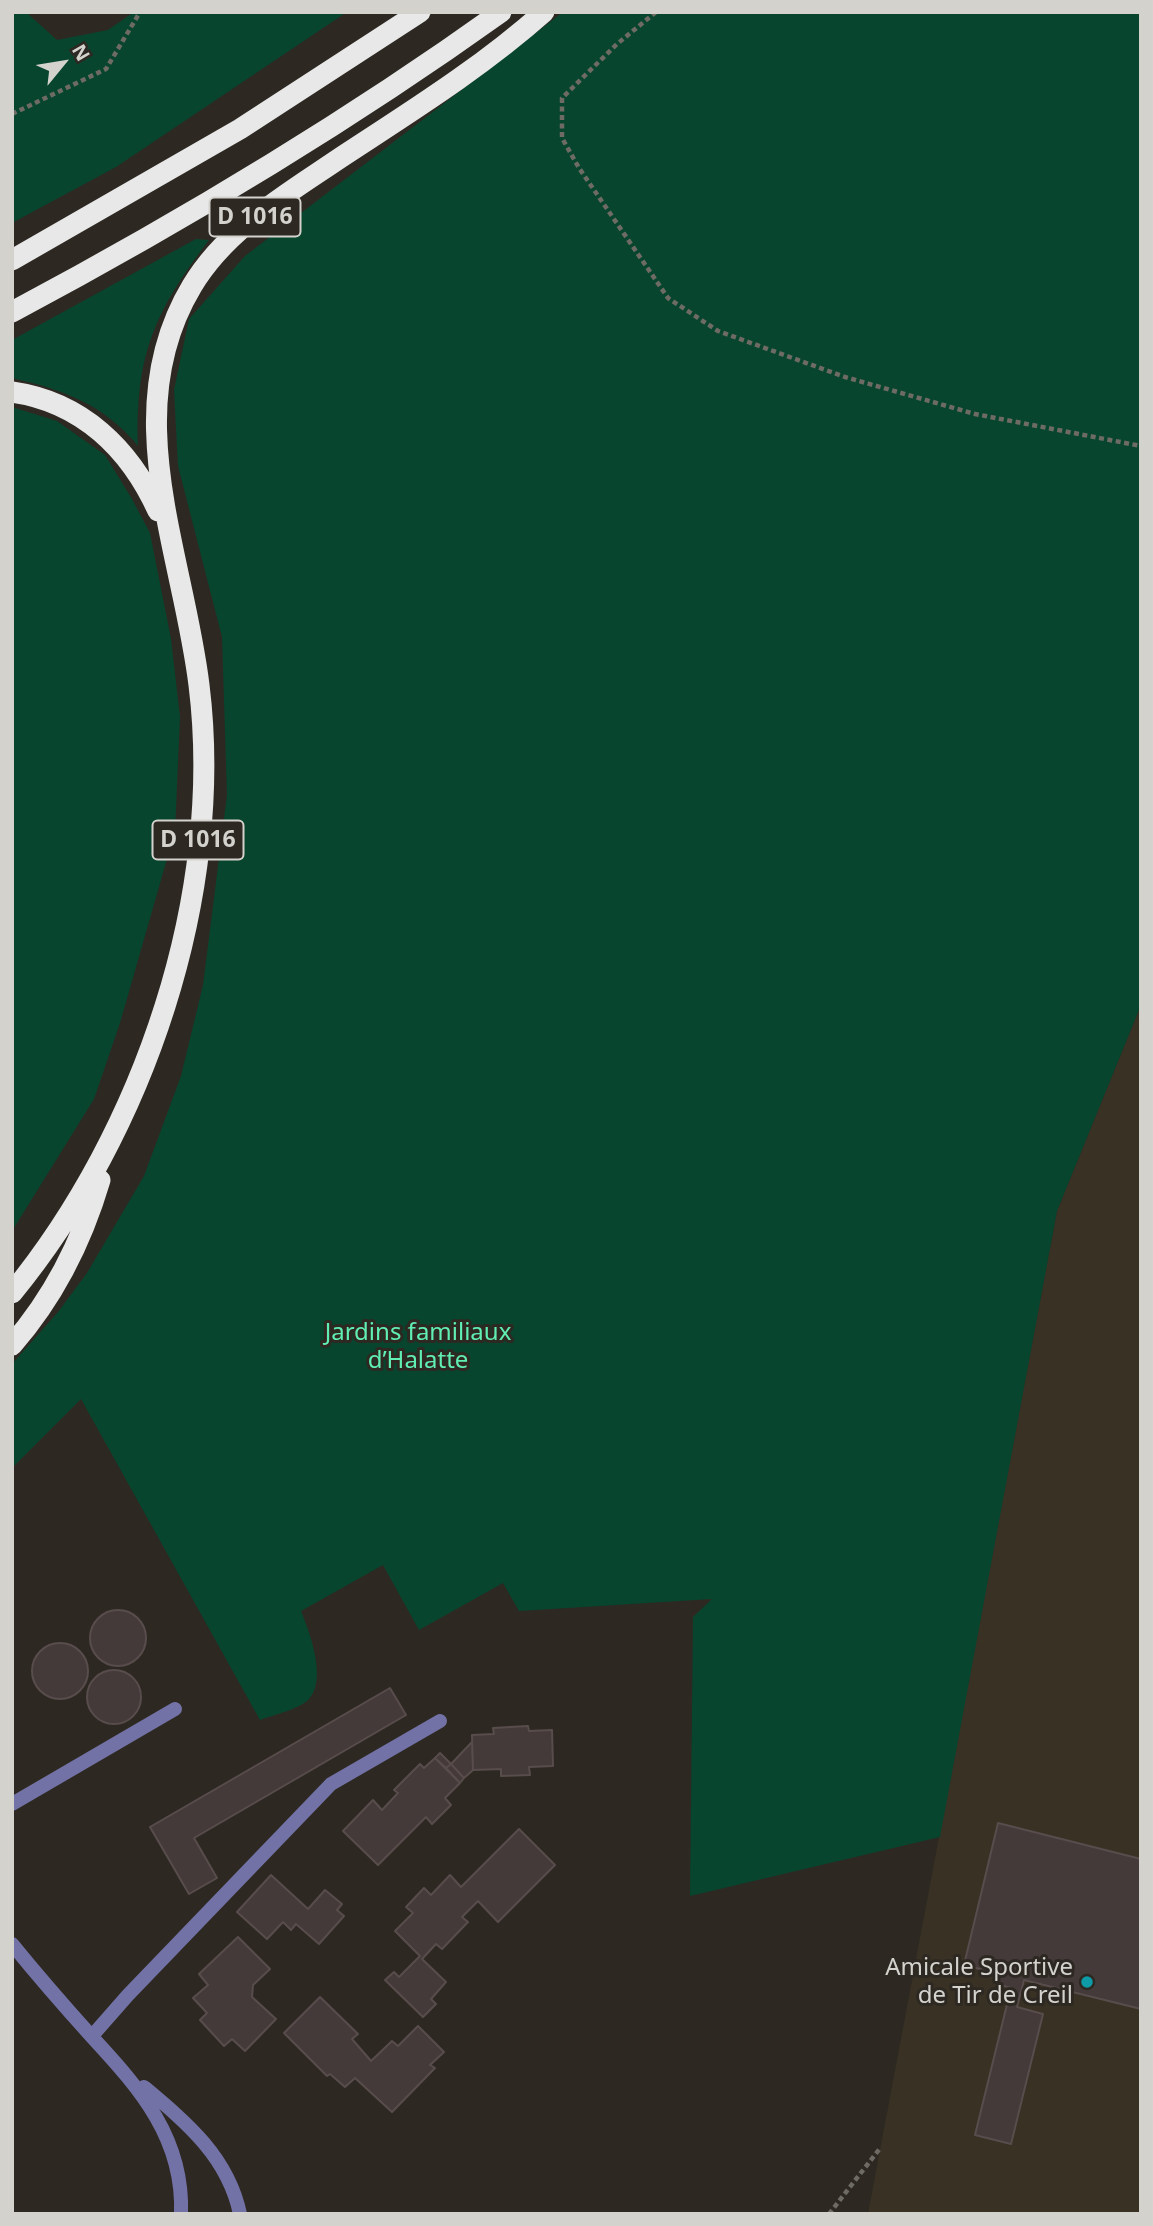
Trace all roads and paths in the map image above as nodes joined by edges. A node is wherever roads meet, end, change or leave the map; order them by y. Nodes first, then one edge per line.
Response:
1 (140, 12) edge
2 (420, 12) edge
3 (501, 12) edge
4 (544, 12) edge
5 (656, 12) edge
6 (12, 114) edge
7 (12, 260) edge
8 (12, 312) edge
9 (12, 392) edge
10 (1141, 446) edge
11 (170, 539) junction
12 (114, 1131) junction
13 (12, 1293) edge
14 (12, 1345) edge
15 (175, 1709) dead end
16 (440, 1721) dead end
17 (12, 1804) edge
18 (12, 1944) edge
19 (92, 2036) junction
20 (122, 2068) junction
21 (881, 2147) dead end
22 (181, 2214) edge
23 (240, 2214) edge
24 (829, 2214) edge

1 - 6 path
2 - 7 highway
3 - 8 highway, D 1016
4 - 11 highway, D 1016
5 - 10 path
9 - 11 highway, D 1016
11 - 12 highway, D 1016
12 - 13 highway, D 1016
12 - 14 highway
15 - 17 street
16 - 19 street
18 - 19 street
19 - 20 street
20 - 22 street
20 - 23 street
21 - 24 path

